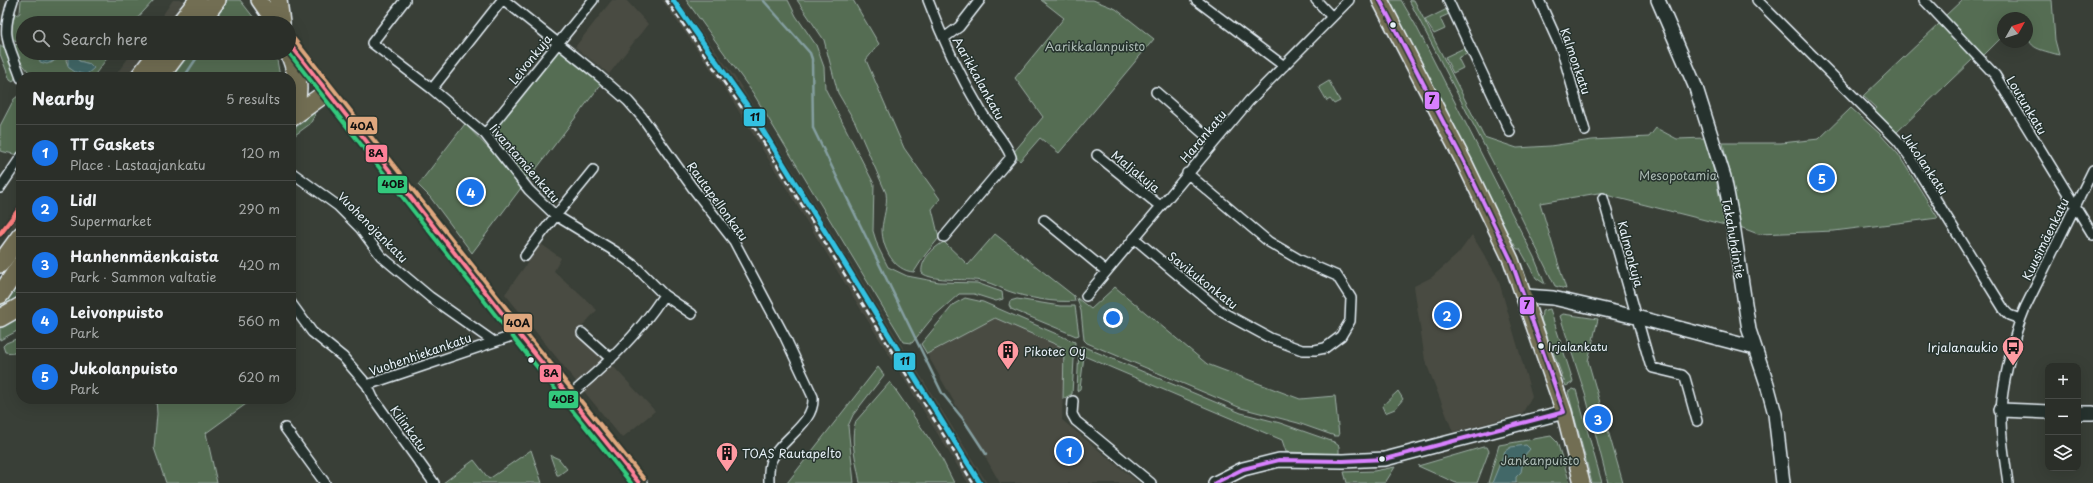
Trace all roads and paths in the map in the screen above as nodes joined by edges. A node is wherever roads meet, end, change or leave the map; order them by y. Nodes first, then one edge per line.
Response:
1 (13, 0) edge
2 (198, 0) edge
3 (217, 0) edge
4 (259, 0) edge
5 (278, 0) edge
6 (405, 0) edge
7 (503, 0) edge
8 (593, 0) edge
9 (928, 0) edge
10 (980, 0) edge
11 (1196, 0) edge
12 (1316, 0) edge
13 (1349, 0) edge
14 (1380, 0) edge
15 (1448, 0) edge
16 (1539, 0) edge
17 (1658, 0) edge
18 (1758, 0) edge
19 (1924, 0) edge
20 (185, 16) edge
21 (205, 16) edge
22 (270, 16) edge
23 (280, 16) edge
24 (1332, 17) junction
25 (944, 38) junction
26 (559, 43) junction
27 (296, 52) edge
28 (152, 60) edge
29 (173, 60) edge
30 (291, 60) edge
31 (1284, 66) junction
32 (18, 72) edge
33 (143, 72) edge
34 (164, 72) edge
35 (295, 72) edge
36 (296, 77) edge
37 (432, 89) junction
38 (327, 92) junction
39 (1156, 92) dead end
40 (296, 103) edge
41 (296, 114) edge
42 (1585, 131) dead end
43 (1510, 132) dead end
44 (485, 134) junction
45 (1213, 142) junction
46 (1097, 155) dead end
47 (16, 164) edge
48 (593, 170) dead end
49 (2093, 170) edge
50 (1187, 173) junction
51 (296, 176) edge
52 (0, 188) edge
53 (1603, 198) dead end
54 (1160, 206) junction
55 (2075, 206) junction
56 (555, 216) junction
57 (1044, 220) dead end
58 (2093, 235) edge
59 (944, 237) dead end
60 (1134, 238) junction
61 (525, 256) dead end
62 (13, 258) edge
63 (1106, 270) junction
64 (0, 295) edge
65 (664, 295) junction
66 (1086, 296) dead end
67 (1525, 296) junction
68 (16, 309) edge
69 (296, 310) edge
70 (692, 314) dead end
71 (1636, 317) junction
72 (0, 318) edge
73 (2020, 319) junction
74 (582, 333) dead end
75 (518, 334) junction
76 (494, 342) junction
77 (1755, 348) junction
78 (611, 359) junction
79 (367, 385) junction
80 (568, 397) junction
81 (1073, 401) dead end
82 (2001, 410) junction
83 (1564, 412) junction
84 (2045, 412) edge
85 (2081, 413) edge
86 (2093, 413) edge
87 (1697, 421) dead end
88 (285, 428) dead end
89 (324, 483) edge
90 (434, 483) edge
91 (639, 483) edge
92 (770, 483) edge
93 (1151, 483) edge
94 (1216, 483) edge
95 (1582, 483) edge
96 (1782, 483) edge
97 (2008, 483) edge

1 - 32 street
2 - 20 highway
3 - 21 highway
4 - 22 main road
5 - 23 highway
6 - 37 street, Iivantamäenkatu
7 - 26 street, Rautapellonkatu
7 - 37 street
8 - 26 street, Leivonkuja
9 - 25 street, Aarikkalankatu
10 - 25 street
11 - 31 street
12 - 24 street
13 - 24 street, Harankatu
14 - 67 main road
15 - 43 street
16 - 42 street, Kalmonkatu
17 - 77 street, Takahuhdintie
18 - 73 street, Jukolankatu
19 - 55 street, Loutunkatu
24 - 31 street, Harankatu
25 - 59 street, Aarikkalankatu
26 - 44 street, Leivonkuja
26 - 92 street, Rautapellonkatu
27 - 38 main road
28 - 33 highway
29 - 34 highway
30 - 35 highway
31 - 45 street, Harankatu
36 - 40 highway
37 - 44 street, Iivantamäenkatu
38 - 41 highway
38 - 75 main road
39 - 45 street
44 - 56 street, Iivantamäenkatu
45 - 50 street, Harankatu
46 - 54 street, Maljakuja
47 - 52 street
48 - 56 street
49 - 55 street, Kuusimäenkatu
50 - 54 street, Harankatu
50 - 60 street, Savikukonkatu
51 - 76 street, Vuohenojankatu
53 - 71 street, Kalmonkuja
54 - 60 street, Harankatu
55 - 58 street, Loutunkatu
55 - 73 street, Kuusimäenkatu
56 - 61 street
56 - 65 street, Iivantamäenkatu
57 - 63 street
60 - 63 street, Harankatu
62 - 64 highway
63 - 66 street, Harankatu
65 - 70 street, Iivantamäenkatu
65 - 78 street
67 - 71 street
67 - 83 main road
68 - 72 highway
69 - 79 street, Vuohenhiekankatu
71 - 77 street
71 - 87 street, Kalmonkuja
73 - 82 street
74 - 78 street
75 - 76 street, Vuohenhiekankatu
75 - 80 main road
76 - 79 street, Vuohenhiekankatu
77 - 96 street, Takahuhdintie
78 - 80 street
79 - 90 street, Kilinkatu
80 - 91 main road
81 - 93 street
82 - 84 street
82 - 97 street
83 - 94 street
83 - 95 main road
85 - 86 street
88 - 89 street

